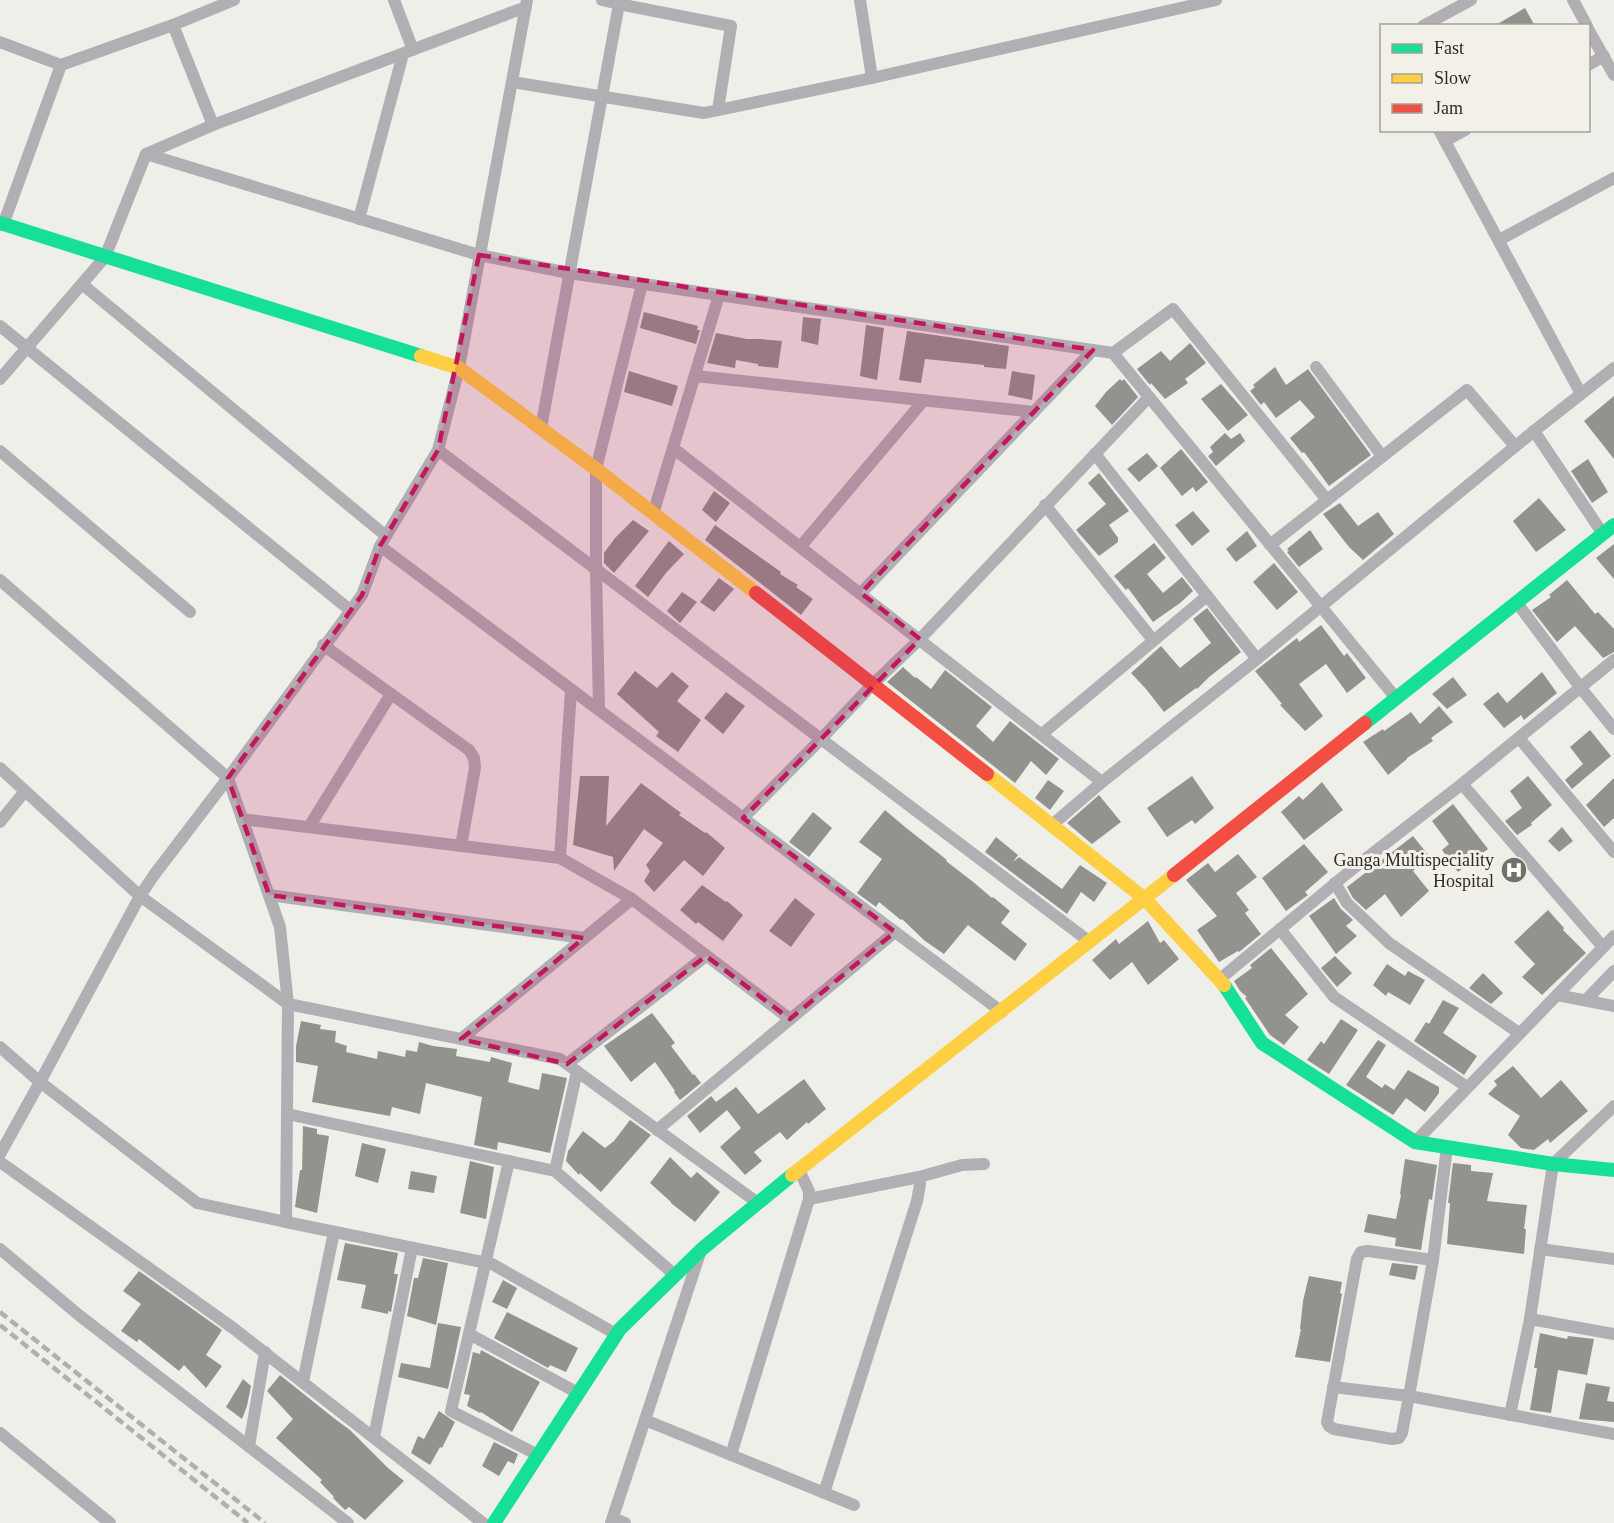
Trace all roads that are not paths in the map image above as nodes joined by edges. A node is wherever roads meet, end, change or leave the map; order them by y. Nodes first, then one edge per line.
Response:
1 (394, 0) edge
2 (602, 0) edge
3 (860, 0) edge
4 (1216, 0) edge
5 (1471, 0) edge
6 (1573, 0) edge
7 (231, 1) edge
8 (526, 3) edge
9 (619, 4) junction
10 (1428, 24) edge
11 (1586, 24) edge
12 (173, 25) junction
13 (1590, 31) edge
14 (0, 42) edge
15 (408, 52) junction
16 (1604, 56) junction
17 (1590, 63) edge
18 (61, 65) junction
19 (1614, 75) edge
20 (872, 78) junction
21 (512, 82) junction
22 (602, 96) junction
23 (718, 110) junction
24 (213, 125) junction
25 (1457, 132) edge
26 (1442, 136) edge
27 (146, 153) junction
28 (1614, 178) edge
29 (359, 219) junction
30 (2, 224) edge
31 (1499, 240) junction
32 (479, 255) junction
33 (105, 256) junction
34 (569, 273) junction
35 (82, 284) junction
36 (642, 284) junction
37 (719, 295) junction
38 (0, 326) edge
39 (27, 348) junction
40 (1093, 350) junction
41 (1113, 353) junction
42 (459, 368) junction
43 (1316, 368) dead end
44 (1614, 368) edge
45 (695, 376) junction
46 (0, 380) edge
47 (1581, 393) junction
48 (1149, 397) junction
49 (924, 400) junction
50 (1034, 412) junction
51 (541, 428) junction
52 (1534, 431) junction
53 (1515, 446) junction
54 (673, 448) junction
55 (438, 450) junction
56 (0, 451) edge
57 (1095, 454) junction
58 (1382, 456) junction
59 (596, 469) junction
60 (1326, 500) junction
61 (1045, 505) junction
62 (653, 514) junction
63 (1608, 530) edge
64 (383, 542) junction
65 (1270, 545) junction
66 (801, 546) junction
67 (596, 569) junction
68 (0, 580) edge
69 (861, 593) junction
70 (1207, 596) junction
71 (1517, 603) junction
72 (1321, 607) junction
73 (350, 610) junction
74 (190, 612) dead end
75 (920, 639) junction
76 (1153, 640) junction
77 (323, 645) junction
78 (1257, 659) junction
79 (1614, 660) edge
80 (873, 684) junction
81 (1580, 687) junction
82 (571, 690) junction
83 (391, 694) junction
84 (1396, 698) junction
85 (599, 710) junction
86 (1614, 729) edge
87 (1042, 734) junction
88 (1519, 738) junction
89 (821, 739) junction
90 (0, 768) edge
91 (228, 778) junction
92 (1102, 782) junction
93 (1462, 784) junction
94 (25, 791) junction
95 (743, 818) junction
96 (242, 819) junction
97 (0, 822) edge
98 (1052, 825) junction
99 (309, 827) junction
100 (461, 846) junction
101 (1614, 852) edge
102 (560, 858) junction
103 (1335, 883) junction
104 (269, 895) junction
105 (140, 896) junction
106 (632, 899) junction
107 (1145, 899) junction
108 (1280, 929) junction
109 (895, 932) junction
110 (1614, 936) edge
111 (584, 938) junction
112 (1090, 942) junction
113 (1603, 947) junction
114 (706, 956) junction
115 (1614, 971) edge
116 (1220, 980) junction
117 (1557, 995) junction
118 (1586, 1000) junction
119 (288, 1004) junction
120 (1614, 1006) edge
121 (1002, 1012) junction
122 (790, 1019) junction
123 (1520, 1034) junction
124 (461, 1039) junction
125 (0, 1047) edge
126 (572, 1068) junction
127 (40, 1082) junction
128 (1467, 1087) junction
129 (1614, 1106) edge
130 (287, 1114) junction
131 (657, 1130) junction
132 (1415, 1142) junction
133 (1448, 1147) junction
134 (0, 1154) edge
135 (509, 1161) junction
136 (0, 1162) edge
137 (984, 1164) dead end
138 (1553, 1164) junction
139 (799, 1170) junction
140 (1614, 1170) edge
141 (555, 1171) junction
142 (918, 1177) junction
143 (809, 1199) junction
144 (758, 1203) junction
145 (285, 1222) junction
146 (334, 1232) junction
147 (412, 1248) junction
148 (0, 1249) edge
149 (702, 1249) junction
150 (1540, 1249) junction
151 (1614, 1259) edge
152 (1433, 1260) junction
153 (486, 1262) junction
154 (675, 1275) junction
155 (1530, 1319) junction
156 (469, 1334) junction
157 (616, 1334) junction
158 (1614, 1334) edge
159 (265, 1352) junction
160 (303, 1382) junction
161 (1333, 1387) junction
162 (578, 1393) junction
163 (1409, 1396) junction
164 (1510, 1415) junction
165 (645, 1420) junction
166 (0, 1433) edge
167 (1614, 1434) edge
168 (374, 1437) junction
169 (249, 1446) junction
170 (538, 1455) junction
171 (731, 1455) junction
172 (824, 1493) junction
173 (854, 1505) dead end
174 (616, 1521) edge
175 (110, 1523) edge
176 (348, 1523) edge
177 (483, 1523) edge
178 (494, 1523) edge

1 - 15 street
2 - 9 street
3 - 20 street
4 - 20 street
5 - 10 street
6 - 11 street
7 - 12 street
8 - 15 street
8 - 21 street
9 - 22 street
9 - 23 street
12 - 18 street
12 - 24 street
13 - 16 street
14 - 18 street
15 - 24 street
15 - 29 street
16 - 17 street
16 - 19 street
18 - 30 street
20 - 23 street
21 - 22 street
21 - 32 street
22 - 23 street
22 - 34 street
24 - 27 street
25 - 26 street
26 - 31 street
27 - 29 street
27 - 33 street
28 - 31 street
29 - 32 street
30 - 33 street
31 - 47 street
32 - 34 street
32 - 42 street
33 - 35 street
33 - 42 street
34 - 36 street
34 - 51 street
35 - 39 street
35 - 64 street
36 - 37 street
36 - 59 street
37 - 40 street
37 - 45 street
38 - 39 street
39 - 46 street
39 - 73 street
40 - 41 street
40 - 50 street
41 - 48 street
41 - 60 street
42 - 51 street
42 - 55 street
43 - 58 street
44 - 47 street
45 - 49 street
45 - 54 street
47 - 52 street
48 - 57 street
48 - 65 street
49 - 50 street
49 - 66 street
50 - 69 street
51 - 59 street
52 - 53 street
52 - 63 street
53 - 58 street
53 - 72 street
54 - 62 street
54 - 66 street
55 - 64 street
55 - 67 street
56 - 74 street
57 - 61 street
57 - 70 street
58 - 60 street
59 - 62 street
59 - 67 street
60 - 65 street
61 - 75 street
61 - 76 street
62 - 80 street
63 - 71 street
64 - 73 street
64 - 82 street
65 - 72 street
66 - 69 street
67 - 85 street
67 - 89 street
68 - 91 street
69 - 75 street
70 - 76 street
70 - 78 street
71 - 81 street
71 - 84 street
72 - 78 street
72 - 84 street
73 - 77 street
75 - 80 street
75 - 87 street
76 - 87 street
77 - 83 street
77 - 91 street
78 - 92 street
79 - 81 street
80 - 89 street
80 - 98 street
81 - 86 street
81 - 88 street
82 - 85 street
82 - 102 street
83 - 99 street
83 - 100 street
84 - 107 street
85 - 95 street
87 - 92 street
88 - 93 street
88 - 101 street
89 - 95 street
89 - 112 street
90 - 94 street
91 - 96 street
91 - 105 street
92 - 98 street
93 - 103 street
93 - 113 street
94 - 97 street
94 - 105 street
95 - 109 street
96 - 99 street
96 - 104 street
98 - 107 street
99 - 100 street
100 - 102 street
102 - 106 street
103 - 108 street
103 - 123 street
104 - 111 street
104 - 119 street
105 - 119 street
105 - 127 street
106 - 111 street
106 - 114 street
107 - 112 street
107 - 116 street
108 - 116 street
108 - 128 street
109 - 121 street
109 - 122 street
110 - 113 street
111 - 124 street
112 - 121 street
113 - 117 street
114 - 122 street
114 - 126 street
115 - 118 street
116 - 132 street
117 - 118 street
117 - 123 street
118 - 120 street
119 - 124 street
119 - 130 street
121 - 139 street
122 - 131 street
123 - 128 street
124 - 126 street
125 - 127 street
126 - 131 street
126 - 141 street
127 - 134 street
127 - 145 street
128 - 132 street
129 - 138 street
130 - 135 street
130 - 145 street
131 - 144 street
132 - 133 street
133 - 138 street
133 - 152 street
135 - 141 street
135 - 153 street
136 - 159 street
137 - 142 street
138 - 140 street
138 - 150 street
139 - 143 street
139 - 144 street
141 - 154 street
142 - 143 street
142 - 172 street
143 - 171 street
144 - 149 street
145 - 146 street
146 - 147 street
146 - 160 street
147 - 153 street
147 - 168 street
148 - 169 street
149 - 154 street
149 - 165 street
150 - 151 street
150 - 155 street
152 - 161 street
152 - 163 street
153 - 156 street
153 - 157 street
154 - 157 street
155 - 158 street
155 - 164 street
156 - 162 street
156 - 170 street
157 - 162 street
159 - 160 street
159 - 169 street
160 - 168 street
161 - 163 street
161 - 163 street
162 - 170 street
163 - 164 street
164 - 167 street
165 - 171 street
165 - 174 street
166 - 175 street
168 - 177 street
169 - 176 street
170 - 178 street
171 - 172 street
172 - 173 street

